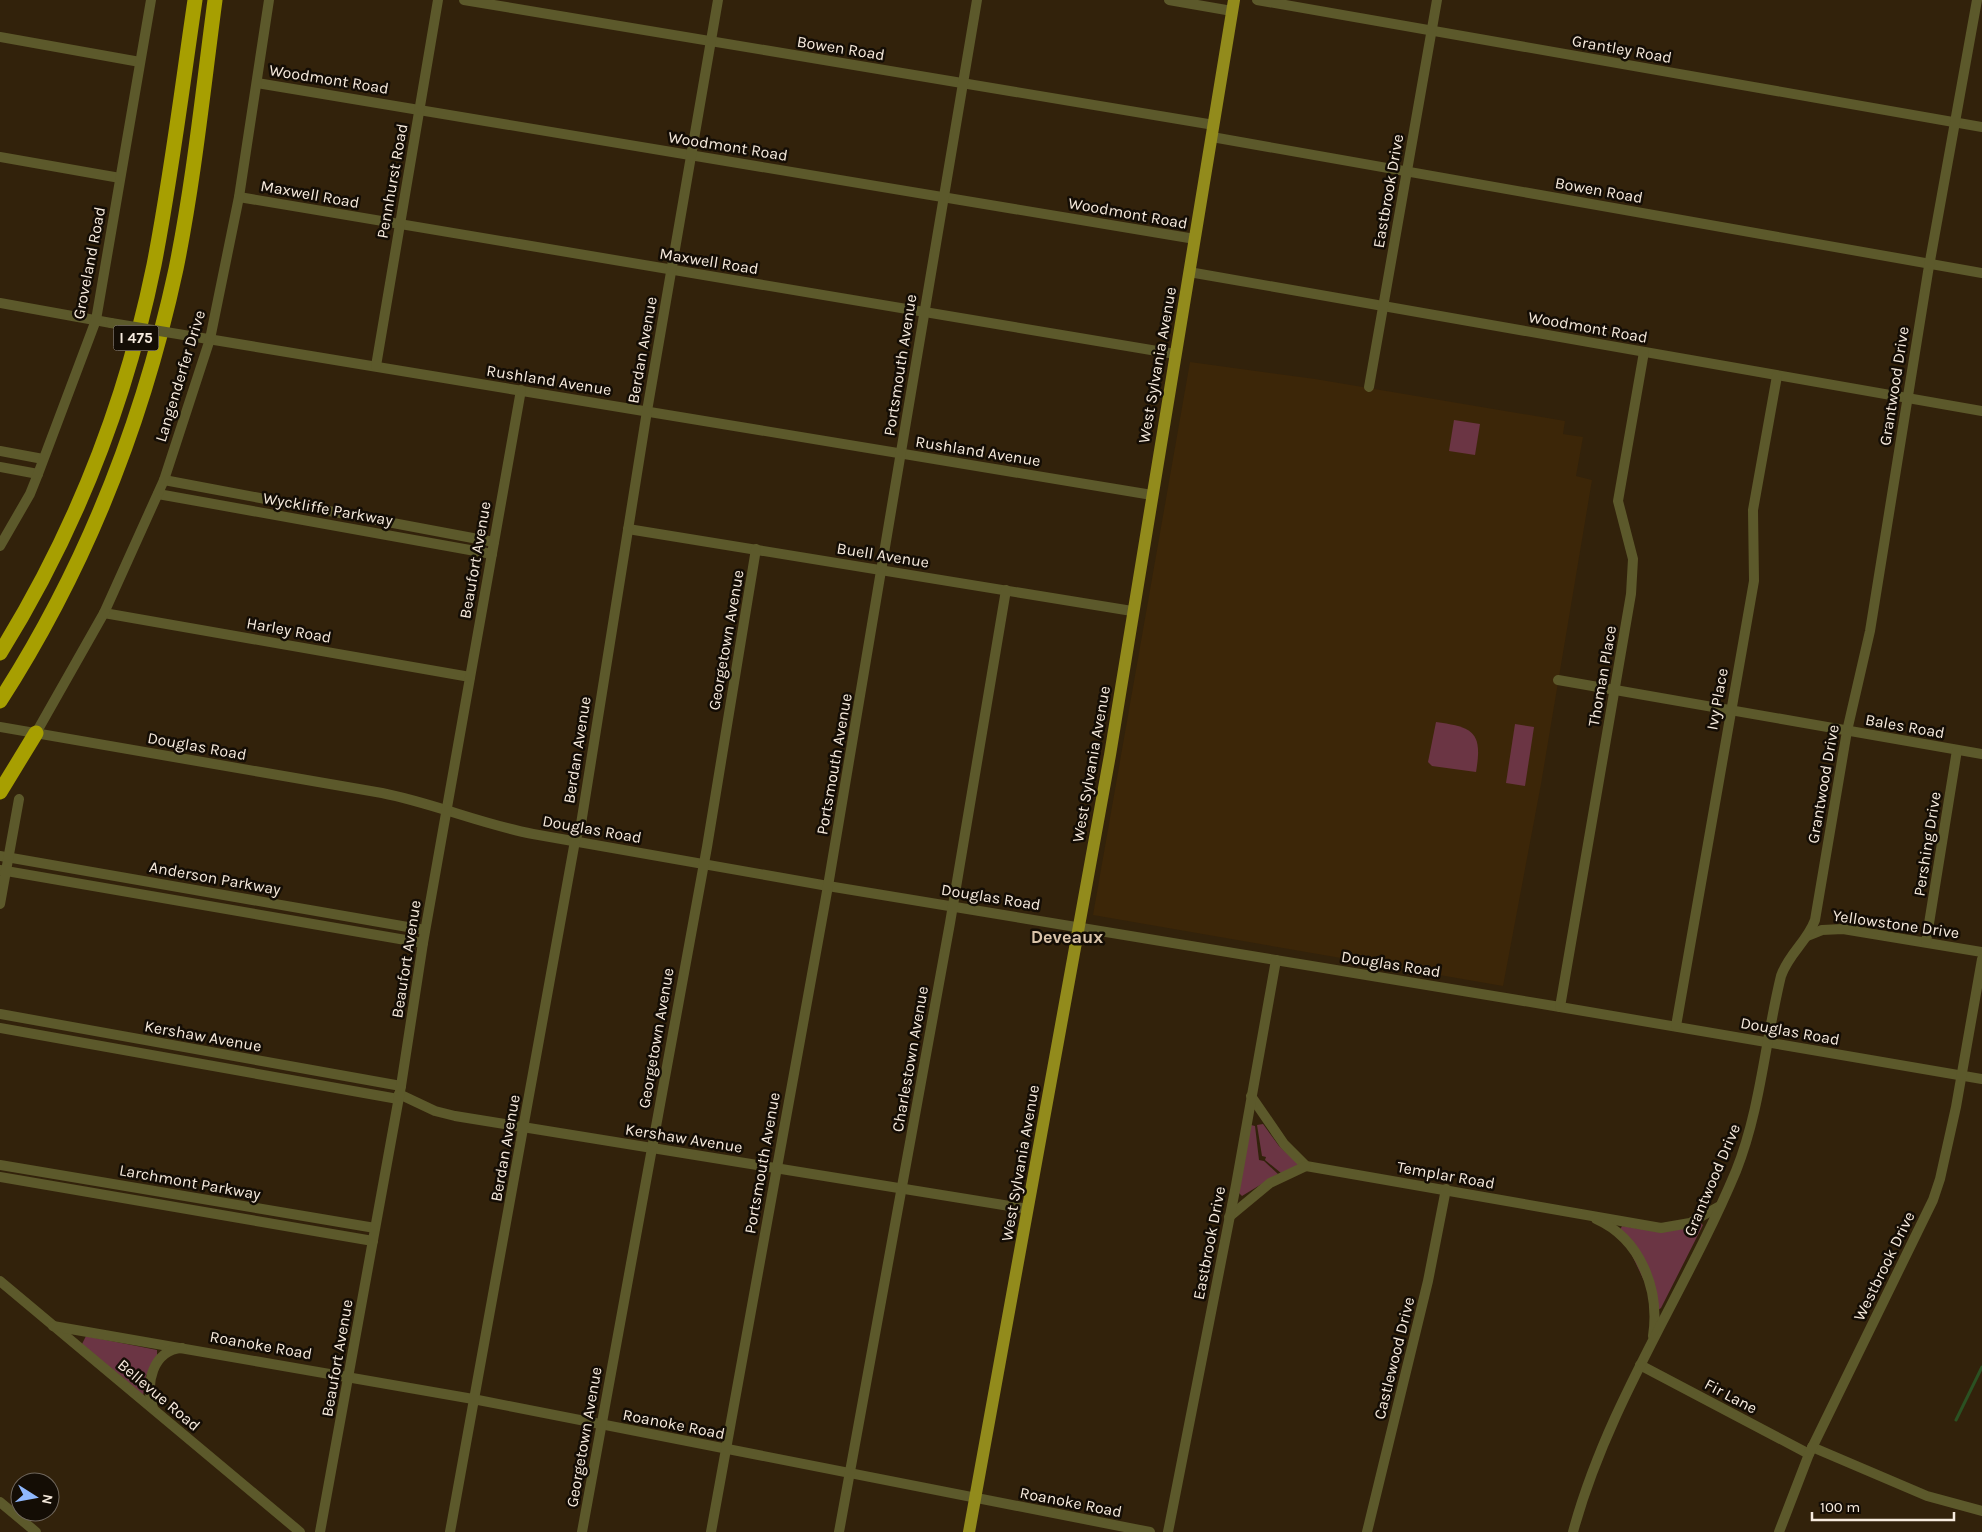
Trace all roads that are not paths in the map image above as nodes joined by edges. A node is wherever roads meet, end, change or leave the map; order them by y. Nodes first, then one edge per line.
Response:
1 (151, 0) edge
2 (195, 0) edge
3 (215, 0) edge
4 (222, 0) edge
5 (269, 0) edge
6 (438, 0) edge
7 (464, 0) edge
8 (718, 0) edge
9 (976, 0) edge
10 (1169, 0) edge
11 (1257, 0) edge
12 (1437, 0) edge
13 (1977, 0) edge
14 (1233, 5) edge
15 (1432, 31) junction
16 (0, 38) edge
17 (711, 41) junction
18 (140, 62) junction
19 (257, 83) junction
20 (963, 83) junction
21 (420, 110) junction
22 (1955, 122) junction
23 (1982, 127) edge
24 (1213, 131) junction
25 (195, 152) junction
26 (691, 155) junction
27 (0, 157) edge
28 (1407, 172) junction
29 (120, 178) junction
30 (238, 197) junction
31 (943, 197) junction
32 (400, 224) junction
33 (1195, 239) junction
34 (1930, 263) junction
35 (672, 270) junction
36 (1189, 272) junction
37 (1982, 273) edge
38 (0, 303) edge
39 (1384, 306) junction
40 (924, 312) junction
41 (96, 320) junction
42 (210, 339) junction
43 (1644, 352) junction
44 (1176, 354) junction
45 (376, 366) junction
46 (1777, 376) junction
47 (1369, 387) dead end
48 (521, 390) junction
49 (1907, 398) junction
50 (1982, 411) edge
51 (647, 412) junction
52 (0, 451) edge
53 (901, 454) junction
54 (43, 459) junction
55 (0, 467) edge
56 (38, 474) junction
57 (164, 480) junction
58 (158, 494) junction
59 (1152, 495) junction
60 (628, 529) junction
61 (494, 542) junction
62 (0, 546) edge
63 (756, 549) junction
64 (492, 554) junction
65 (882, 570) junction
66 (1006, 590) junction
67 (1132, 612) junction
68 (104, 613) junction
69 (0, 653) edge
70 (470, 677) junction
71 (1558, 680) dead end
72 (1615, 690) junction
73 (0, 701) edge
74 (1730, 711) junction
75 (0, 727) edge
76 (1847, 731) junction
77 (30, 732) junction
78 (1957, 750) junction
79 (1982, 754) edge
80 (0, 792) edge
81 (19, 798) dead end
82 (447, 812) junction
83 (575, 841) junction
84 (4, 856) edge
85 (704, 863) junction
86 (3, 871) edge
87 (828, 886) junction
88 (0, 904) edge
89 (953, 906) junction
90 (1078, 927) junction
91 (425, 930) junction
92 (1806, 937) junction
93 (1926, 942) junction
94 (423, 943) junction
95 (1982, 952) edge
96 (1982, 959) edge
97 (1276, 960) junction
98 (1982, 990) edge
99 (1975, 1000) junction
100 (1560, 1006) junction
101 (0, 1014) edge
102 (1676, 1026) junction
103 (0, 1028) edge
104 (1768, 1042) junction
105 (1960, 1076) junction
106 (1982, 1079) edge
107 (399, 1093) junction
108 (1251, 1096) junction
109 (524, 1127) junction
110 (652, 1148) junction
111 (0, 1165) edge
112 (1306, 1166) junction
113 (777, 1168) junction
114 (0, 1177) edge
115 (902, 1189) junction
116 (1446, 1189) junction
117 (1720, 1206) junction
118 (1028, 1209) junction
119 (1580, 1214) junction
120 (1229, 1217) junction
121 (375, 1228) junction
122 (373, 1241) junction
123 (0, 1280) edge
124 (53, 1326) junction
125 (1652, 1343) junction
126 (190, 1348) junction
127 (1640, 1365) junction
128 (349, 1376) junction
129 (473, 1399) junction
130 (153, 1409) junction
131 (601, 1425) junction
132 (726, 1450) junction
133 (1811, 1450) junction
134 (850, 1474) junction
135 (975, 1499) junction
136 (0, 1502) edge
137 (1982, 1511) edge
138 (36, 1532) edge
139 (300, 1532) edge
140 (320, 1532) edge
141 (450, 1532) edge
142 (582, 1532) edge
143 (710, 1532) edge
144 (839, 1532) edge
145 (969, 1532) edge
146 (1150, 1532) edge
147 (1168, 1532) edge
148 (1367, 1532) edge
149 (1573, 1532) edge
150 (1779, 1532) edge

1 - 18 street, Groveland Road
2 - 69 highway, I 475
3 - 25 highway, I 475
4 - 25 highway
5 - 19 street, Langenderfer Drive
6 - 21 street, Pennhurst Road
7 - 17 street, Bowen Road
8 - 17 street, Berdan Avenue
9 - 20 street, Portsmouth Avenue
10 - 14 street
11 - 15 street, Grantley Road
12 - 15 street, Eastbrook Drive
13 - 22 street, Grantwood Drive
14 - 24 main road, West Sylvania Avenue
15 - 22 street, Grantley Road
15 - 28 street, Eastbrook Drive
16 - 18 street
17 - 20 street, Bowen Road
17 - 26 street, Berdan Avenue
18 - 29 street, Groveland Road
19 - 21 street, Woodmont Road
19 - 30 street, Langenderfer Drive
20 - 24 street, Bowen Road
20 - 31 street, Portsmouth Avenue
21 - 26 street, Woodmont Road
21 - 32 street, Pennhurst Road
22 - 23 street, Grantley Road
22 - 34 street, Grantwood Drive
24 - 28 street, Bowen Road
24 - 33 main road, West Sylvania Avenue
25 - 73 highway, I 475
26 - 31 street, Woodmont Road
26 - 35 street, Berdan Avenue
27 - 29 street
28 - 34 street, Bowen Road
28 - 39 street, Eastbrook Drive
29 - 41 street, Groveland Road
30 - 32 street, Maxwell Road
30 - 42 street, Langenderfer Drive
31 - 33 street, Woodmont Road
31 - 40 street, Portsmouth Avenue
32 - 35 street, Maxwell Road
32 - 45 street, Pennhurst Road
33 - 36 main road, West Sylvania Avenue
34 - 37 street, Bowen Road
34 - 49 street, Grantwood Drive
35 - 40 street, Maxwell Road
35 - 51 street, Berdan Avenue
36 - 39 street, Woodmont Road
36 - 44 main road, West Sylvania Avenue
38 - 41 street, Rushland Avenue
39 - 43 street, Woodmont Road
39 - 47 street, Eastbrook Drive
40 - 44 street, Maxwell Road
40 - 53 street, Portsmouth Avenue
41 - 42 street, Rushland Avenue, bridge
41 - 54 street, Groveland Road
42 - 45 street, Rushland Avenue
42 - 57 street, Langenderfer Drive
43 - 46 street, Woodmont Road
43 - 72 street, Thoman Place
44 - 59 main road, West Sylvania Avenue
45 - 48 street, Rushland Avenue
46 - 49 street, Woodmont Road
46 - 74 street, Ivy Place
48 - 51 street, Rushland Avenue
48 - 61 street, Beaufort Avenue
49 - 50 street, Woodmont Road
49 - 76 street, Grantwood Drive
51 - 53 street, Rushland Avenue
51 - 60 street, Berdan Avenue
52 - 54 street
53 - 59 street, Rushland Avenue
53 - 65 street, Portsmouth Avenue
54 - 56 street, Groveland Road
55 - 56 street
56 - 62 street, Groveland Road
57 - 58 street, Langenderfer Drive
57 - 61 street, Wyckliffe Parkway
58 - 64 street, Wyckliffe Parkway
58 - 68 street, Langenderfer Drive
59 - 67 main road, West Sylvania Avenue
60 - 63 street, Buell Avenue
60 - 83 street, Berdan Avenue
61 - 64 street, Beaufort Avenue
63 - 65 street, Buell Avenue
63 - 85 street, Georgetown Avenue
64 - 70 street, Beaufort Avenue
65 - 66 street, Buell Avenue
65 - 87 street, Portsmouth Avenue
66 - 67 street, Buell Avenue
66 - 89 street, Charlestown Avenue
67 - 90 main road, West Sylvania Avenue
68 - 70 street, Harley Road
68 - 77 street, Langenderfer Drive
70 - 82 street, Beaufort Avenue
71 - 72 street, Bales Road
72 - 74 street, Bales Road
72 - 100 street, Thoman Place
74 - 76 street, Bales Road
74 - 102 street, Ivy Place
75 - 77 street, Douglas Road
76 - 78 street, Bales Road
76 - 92 street, Grantwood Drive
77 - 80 highway
77 - 82 street, Douglas Road
78 - 79 street, Bales Road
78 - 93 street, Pershing Drive
81 - 84 street
82 - 83 street, Douglas Road
82 - 91 street, Beaufort Avenue
83 - 85 street, Douglas Road
83 - 109 street, Berdan Avenue
84 - 86 street
84 - 91 street, Anderson Parkway
85 - 87 street, Douglas Road
85 - 110 street, Georgetown Avenue
86 - 88 street
86 - 94 street, Anderson Parkway
87 - 89 street, Douglas Road
87 - 113 street, Portsmouth Avenue
89 - 90 street, Douglas Road
89 - 115 street, Charlestown Avenue
90 - 97 street, Douglas Road
90 - 118 main road, West Sylvania Avenue
91 - 94 street, Beaufort Avenue
92 - 93 street, Yellowstone Drive
92 - 104 street, Grantwood Drive
93 - 95 street, Yellowstone Drive
94 - 107 street, Beaufort Avenue
96 - 99 street, Westbrook Drive
97 - 100 street, Douglas Road
97 - 108 street, Eastbrook Drive
98 - 99 street, Westbrook Drive
99 - 105 street, Westbrook Drive
100 - 102 street, Douglas Road
101 - 107 street, Kershaw Avenue
102 - 104 street, Douglas Road
103 - 107 street, Kershaw Avenue
104 - 105 street, Douglas Road
104 - 117 street, Grantwood Drive
105 - 106 street, Douglas Road
105 - 133 street, Westbrook Drive
107 - 109 street, Kershaw Avenue
107 - 121 street, Beaufort Avenue
108 - 112 street
108 - 120 street, Eastbrook Drive
109 - 110 street, Kershaw Avenue
109 - 129 street, Berdan Avenue
110 - 113 street, Kershaw Avenue
110 - 131 street, Georgetown Avenue
111 - 121 street, Larchmont Parkway
112 - 116 street, Templar Road
112 - 120 street
113 - 115 street, Kershaw Avenue
113 - 132 street, Portsmouth Avenue
114 - 122 street, Larchmont Parkway
115 - 118 street, Kershaw Avenue
115 - 134 street, Charlestown Avenue
116 - 119 street, Templar Road
116 - 148 street, Castlewood Drive
117 - 119 street, Templar Road
117 - 125 street, Grantwood Drive
118 - 135 main road, West Sylvania Avenue
119 - 125 street, Templar Road
120 - 147 street, Eastbrook Drive
121 - 122 street, Beaufort Avenue
122 - 128 street, Beaufort Avenue
123 - 124 street, Bellevue Road
124 - 126 street, Roanoke Road
124 - 130 street, Bellevue Road
125 - 127 street, Grantwood Drive
126 - 128 street, Roanoke Road
126 - 130 street, Roanoke Road
127 - 133 street, Fir Lane
127 - 149 street, Grantwood Drive
128 - 129 street, Roanoke Road
128 - 140 street, Beaufort Avenue
129 - 131 street, Roanoke Road
129 - 141 street, Berdan Avenue
130 - 139 street, Bellevue Road
131 - 132 street, Roanoke Road
131 - 142 street, Georgetown Avenue
132 - 134 street, Roanoke Road
132 - 143 street, Portsmouth Avenue
133 - 137 street, Fir Lane
133 - 150 street, Westbrook Drive
134 - 135 street, Roanoke Road
134 - 144 street, Charlestown Avenue
135 - 145 main road, West Sylvania Avenue
135 - 146 street, Roanoke Road
136 - 138 street

